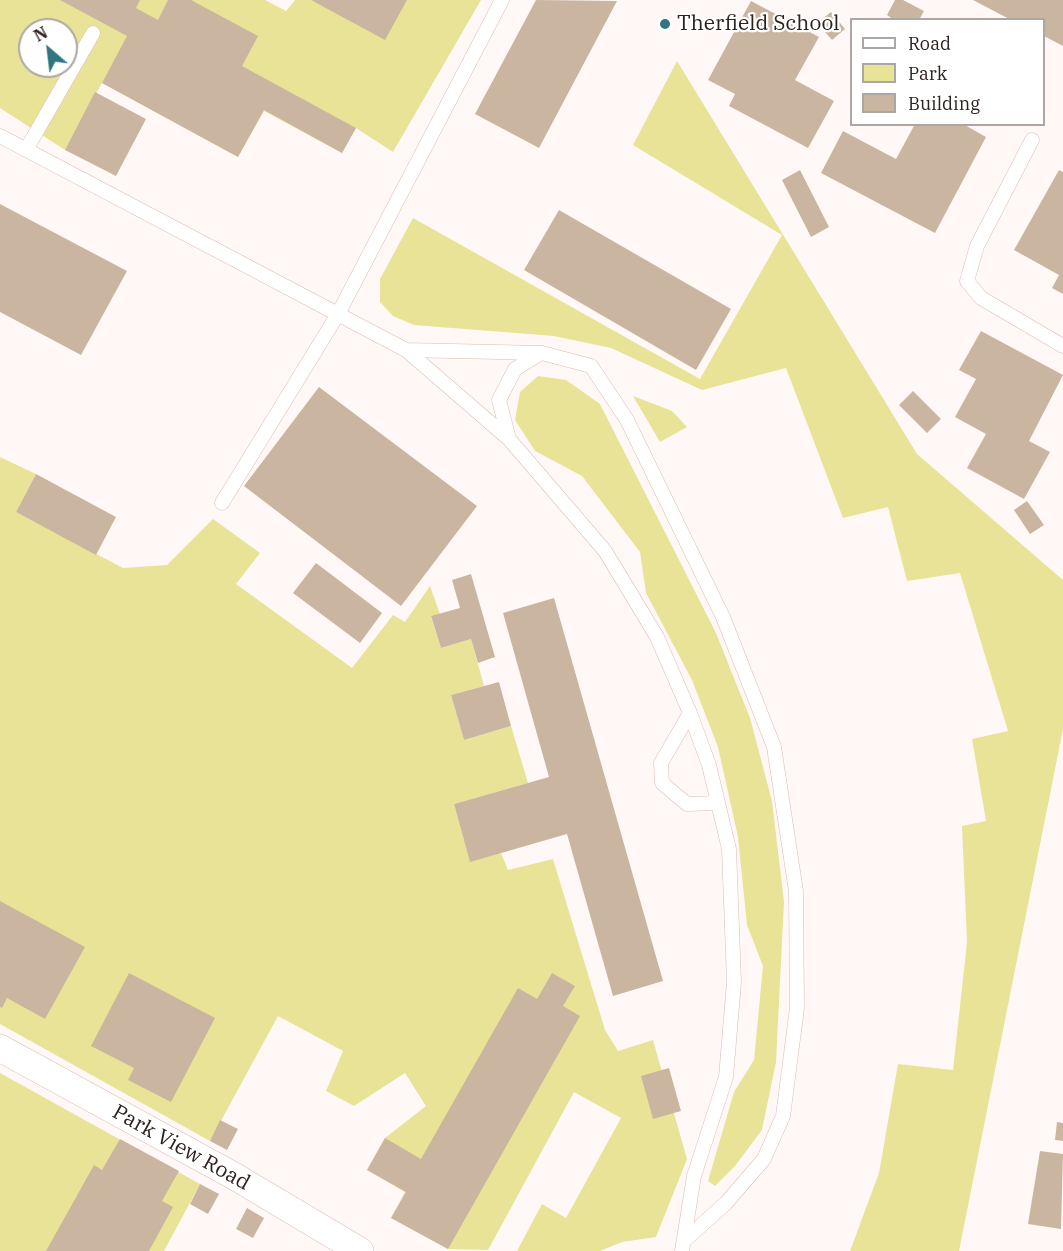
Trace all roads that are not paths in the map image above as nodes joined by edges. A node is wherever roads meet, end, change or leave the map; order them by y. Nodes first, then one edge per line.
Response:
1 (502, 0) edge
2 (93, 33) dead end
3 (0, 136) edge
4 (1032, 140) dead end
5 (26, 150) junction
6 (338, 314) junction
7 (1063, 346) edge
8 (406, 350) junction
9 (542, 353) junction
10 (510, 439) junction
11 (222, 503) dead end
12 (690, 713) junction
13 (717, 802) junction
14 (0, 1048) edge
15 (683, 1246) edge
16 (360, 1251) edge

1 - 6 lane
2 - 5 lane
3 - 5 lane
4 - 7 lane
5 - 6 lane
6 - 8 lane
6 - 11 lane
8 - 9 lane
8 - 10 lane
9 - 10 lane
9 - 15 lane
10 - 12 lane
12 - 13 lane
12 - 13 lane
13 - 15 lane
14 - 16 street, Park View Road

